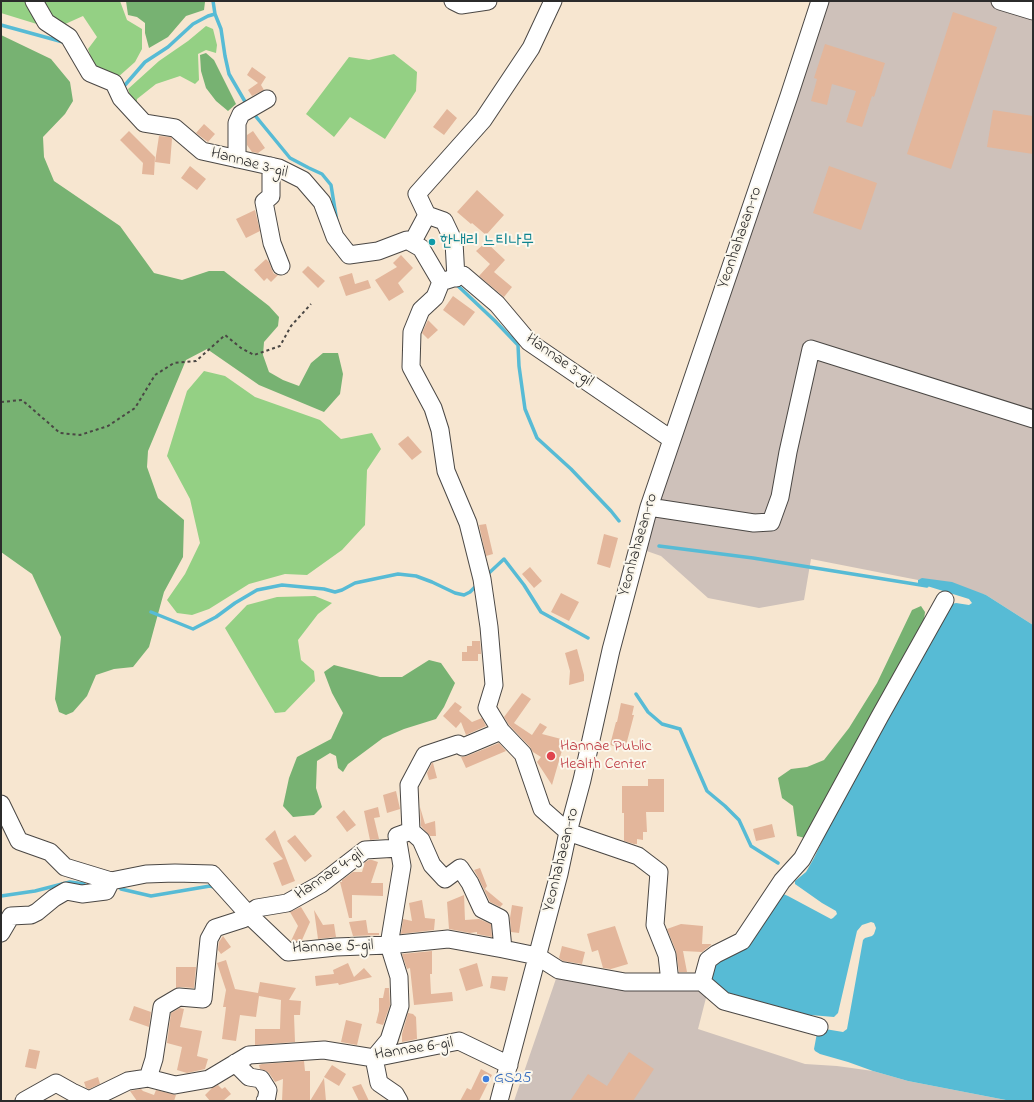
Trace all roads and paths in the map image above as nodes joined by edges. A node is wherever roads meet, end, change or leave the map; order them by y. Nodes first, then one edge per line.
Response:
1 (34, 1) edge
2 (453, 1) edge
3 (488, 1) edge
4 (553, 1) edge
5 (820, 1) edge
6 (1000, 1) edge
7 (1033, 11) edge
8 (267, 99) dead end
9 (237, 159) junction
10 (271, 166) junction
11 (427, 215) junction
12 (412, 243) junction
13 (281, 266) dead end
14 (448, 280) junction
15 (312, 304) dead end
16 (1, 402) edge
17 (1033, 419) edge
18 (671, 440) junction
19 (649, 506) junction
20 (945, 600) dead end
21 (501, 732) junction
22 (1, 804) edge
23 (411, 831) junction
24 (568, 832) junction
25 (399, 848) junction
26 (111, 880) junction
27 (248, 914) junction
28 (1, 933) edge
29 (389, 945) junction
30 (503, 949) junction
31 (537, 956) junction
32 (670, 982) junction
33 (702, 982) junction
34 (819, 1027) dead end
35 (374, 1058) junction
36 (236, 1064) junction
37 (509, 1065) junction
38 (148, 1078) junction
39 (394, 1099) edge
40 (24, 1101) edge
41 (266, 1101) edge
42 (499, 1101) edge

1 - 9 street, Hannae 3-gil
2 - 3 street
4 - 11 street
5 - 18 street, Yeonhahaean-ro
6 - 7 street
8 - 9 street
9 - 10 street, Hannae 3-gil
10 - 12 street, Hannae 3-gil
10 - 13 street
11 - 12 street
11 - 14 street
12 - 14 street
14 - 18 street, Hannae 3-gil
14 - 21 street
15 - 16 path
17 - 19 street
18 - 19 street, Yeonhahaean-ro
19 - 24 street, Yeonhahaean-ro
20 - 33 street
21 - 23 street
21 - 24 street
22 - 26 street
23 - 25 street
23 - 30 street
24 - 31 street, Yeonhahaean-ro
24 - 32 street
25 - 27 street, Hannae 4-gil
25 - 29 street
26 - 27 street
26 - 28 street
27 - 29 street, Hannae 5-gil
27 - 38 street
29 - 30 street, Hannae 5-gil
29 - 35 street
30 - 31 street, Hannae 5-gil
31 - 32 street
31 - 37 street, Yeonhahaean-ro
32 - 33 street
33 - 34 street
35 - 36 street, Hannae 6-gil
35 - 37 street, Hannae 6-gil
35 - 39 street
36 - 38 street, Hannae 6-gil
36 - 41 street
37 - 42 street, Yeonhahaean-ro
38 - 40 street, Hannae 6-gil

